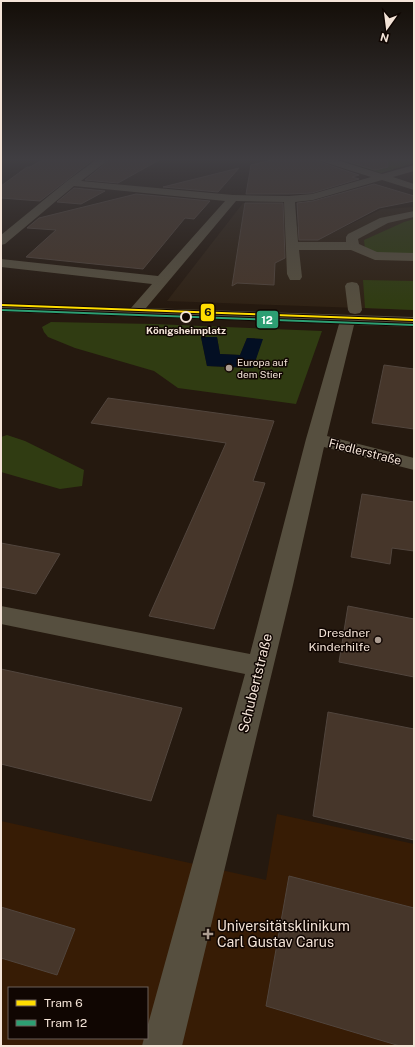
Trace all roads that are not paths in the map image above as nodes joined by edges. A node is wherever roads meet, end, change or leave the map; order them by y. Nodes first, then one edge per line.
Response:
1 (42, 208) edge
2 (225, 208) edge
3 (290, 208) edge
4 (414, 214) edge
5 (1, 241) edge
6 (292, 246) junction
7 (353, 246) junction
8 (414, 257) edge
9 (1, 263) edge
10 (295, 277) dead end
11 (163, 281) junction
12 (352, 286) dead end
13 (1, 308) edge
14 (135, 312) junction
15 (352, 315) junction
16 (414, 322) edge
17 (316, 439) junction
18 (414, 464) edge
19 (1, 615) edge
20 (259, 666) junction
21 (162, 1046) edge

1 - 5 street
2 - 11 street
3 - 6 street
4 - 7 street
6 - 7 street
6 - 10 street
7 - 8 street
9 - 11 street
11 - 14 street
12 - 15 street
13 - 14 street
14 - 15 street
15 - 16 street
15 - 17 street, Schubertstraße
17 - 18 street, Fiedlerstraße
17 - 20 street, Schubertstraße
19 - 20 street
20 - 21 street, Schubertstraße

